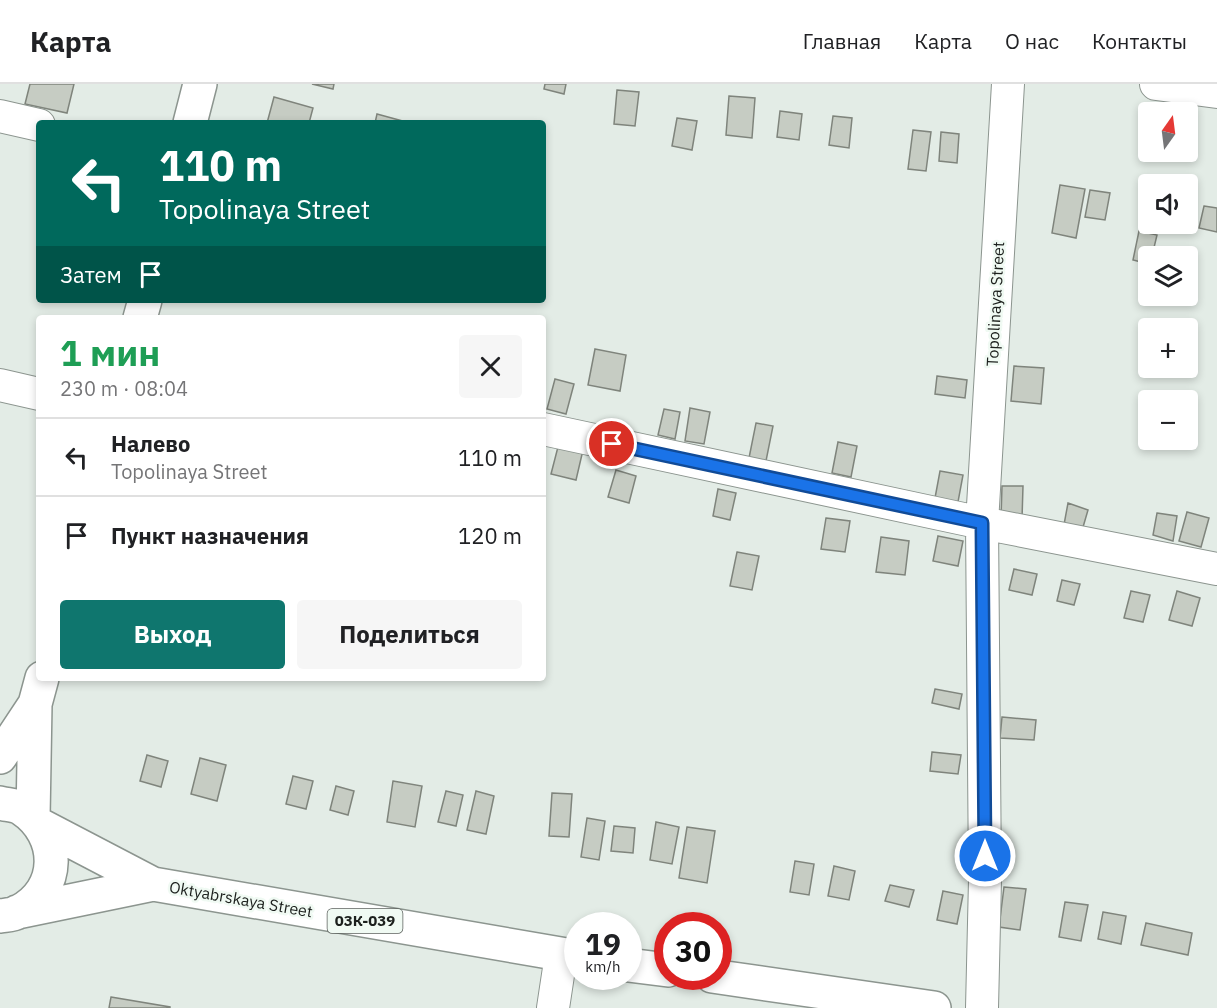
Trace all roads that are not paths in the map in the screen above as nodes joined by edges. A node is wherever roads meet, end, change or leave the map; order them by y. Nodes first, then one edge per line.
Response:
1 (200, 84) edge
2 (1008, 84) edge
3 (1156, 84) edge
4 (1217, 92) edge
5 (0, 116) edge
6 (191, 120) edge
7 (36, 124) edge
8 (0, 385) edge
9 (36, 393) edge
10 (546, 430) edge
11 (982, 523) junction
12 (1217, 568) edge
13 (38, 691) edge
14 (0, 757) edge
15 (0, 803) edge
16 (37, 822) junction
17 (153, 884) junction
18 (6, 918) edge
19 (564, 955) edge
20 (564, 973) edge
21 (732, 979) edge
22 (554, 1008) edge
23 (934, 1008) edge
24 (982, 1008) edge

1 - 6 main road
2 - 11 street, Topolinaya Street
3 - 4 street
5 - 7 street
8 - 9 street
10 - 11 street
11 - 12 street
11 - 24 street, Topolinaya Street
13 - 14 main road
13 - 16 main road
15 - 16 main road, Oktyabrskaya Street
16 - 17 main road, Oktyabrskaya Street / 03К-039
16 - 18 main road
17 - 18 main road, Oktyabrskaya Street
17 - 19 main road, Oktyabrskaya Street / 03К-039
20 - 22 street
21 - 23 main road

